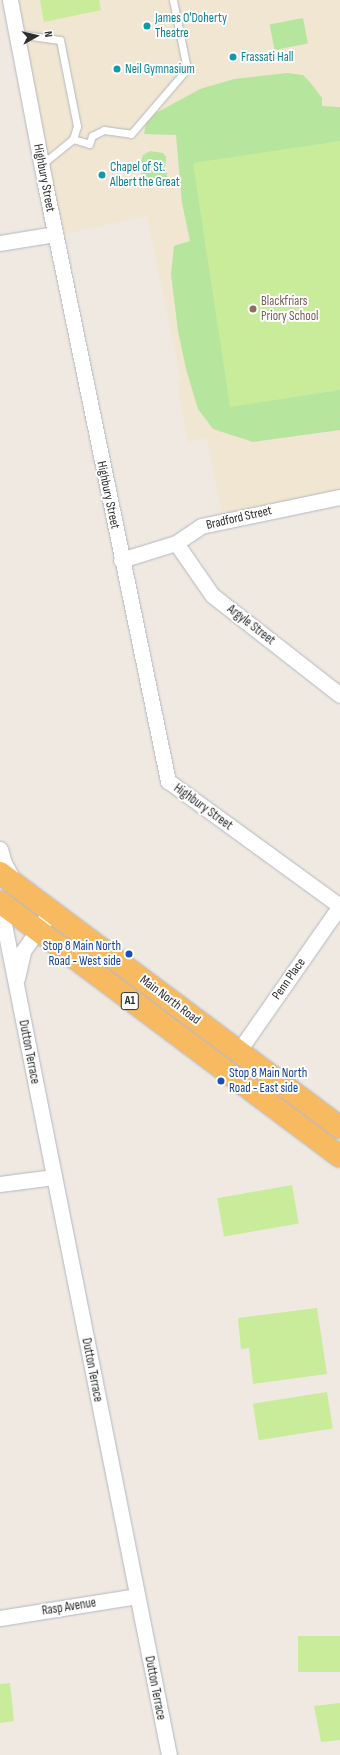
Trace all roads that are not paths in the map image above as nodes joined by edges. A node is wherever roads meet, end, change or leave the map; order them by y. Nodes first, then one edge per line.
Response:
1 (10, 0) edge
2 (173, 0) edge
3 (17, 34) junction
4 (73, 140) junction
5 (41, 165) junction
6 (55, 234) junction
7 (0, 243) edge
8 (340, 497) edge
9 (176, 542) junction
10 (121, 560) junction
11 (340, 695) edge
12 (0, 849) edge
13 (8, 878) edge
14 (0, 903) edge
15 (340, 906) edge
16 (51, 911) junction
17 (36, 931) junction
18 (16, 985) junction
19 (238, 1052) junction
20 (223, 1071) junction
21 (340, 1127) edge
22 (340, 1156) edge
23 (54, 1177) junction
24 (0, 1184) edge
25 (137, 1596) junction
26 (0, 1618) edge
27 (169, 1755) edge

1 - 3 street, Highbury Street
2 - 4 lane
3 - 4 lane
3 - 5 street, Highbury Street
4 - 5 lane
5 - 6 street, Highbury Street
6 - 7 street
6 - 10 street, Highbury Street
8 - 9 street, Bradford Street
9 - 10 street, Bradford Street
9 - 11 street, Argyle Street
10 - 15 street, Highbury Street
12 - 13 street
13 - 16 highway, Main North Road / A1
14 - 17 highway, Main North Road / A1
14 - 18 street, Dutton Terrace
15 - 19 street, Penn Place
16 - 17 street, Dutton Terrace
16 - 19 highway, Main North Road / A1
17 - 18 street, Dutton Terrace
17 - 20 highway, Main North Road / A1
18 - 23 street, Dutton Terrace
19 - 20 highway
19 - 21 highway, Main North Road / A1
20 - 22 highway, Main North Road / A1
23 - 24 street
23 - 25 street, Dutton Terrace
25 - 26 street, Rasp Avenue
25 - 27 street, Dutton Terrace

